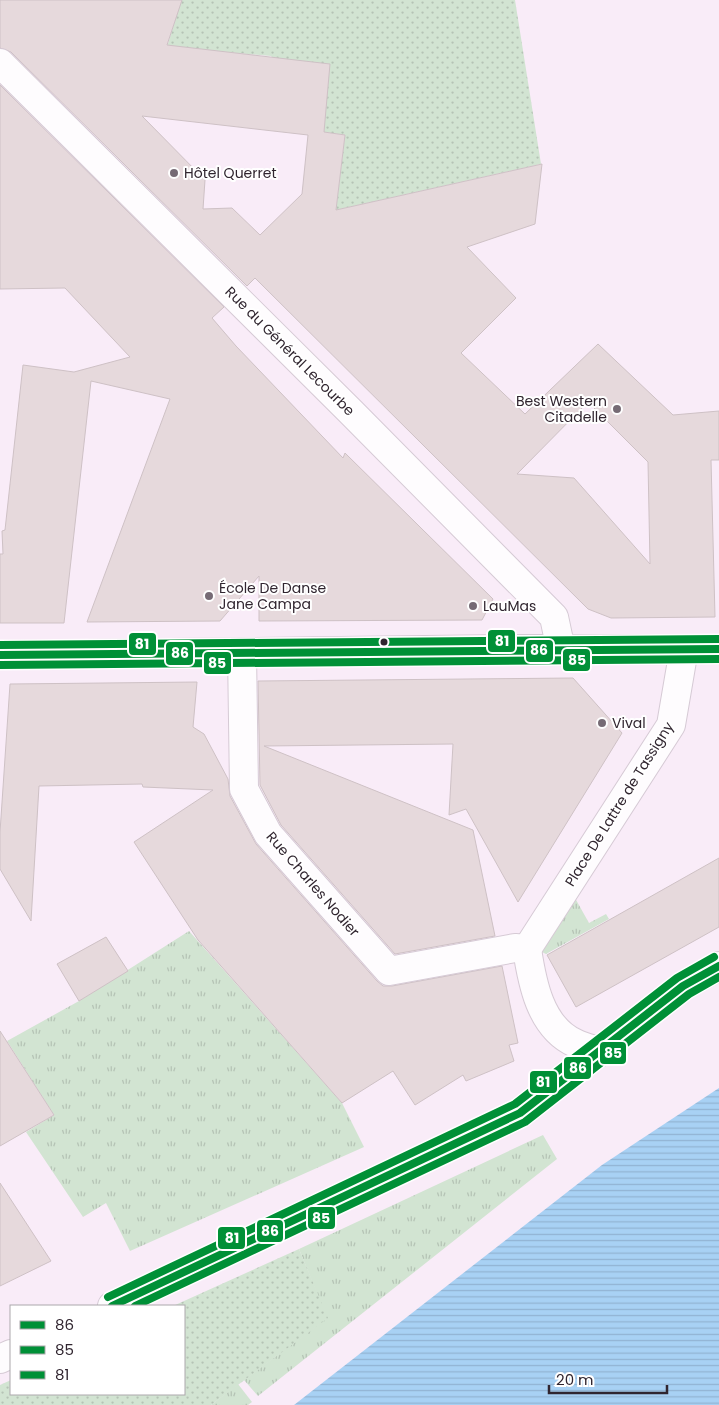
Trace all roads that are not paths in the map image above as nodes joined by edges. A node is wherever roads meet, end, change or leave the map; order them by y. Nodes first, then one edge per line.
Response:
1 (0, 63) edge
2 (684, 649) junction
3 (719, 649) edge
4 (561, 650) junction
5 (242, 652) junction
6 (0, 655) edge
7 (527, 949) junction
8 (719, 966) edge
9 (601, 1052) junction
10 (114, 1305) edge

1 - 4 main road, Rue du Général Lecourbe
2 - 3 main road
2 - 4 main road
2 - 7 main road, Place De Lattre de Tassigny
4 - 5 main road
5 - 6 main road
5 - 7 main road, Rue Charles Nodier
7 - 9 main road
8 - 9 main road
9 - 10 main road

